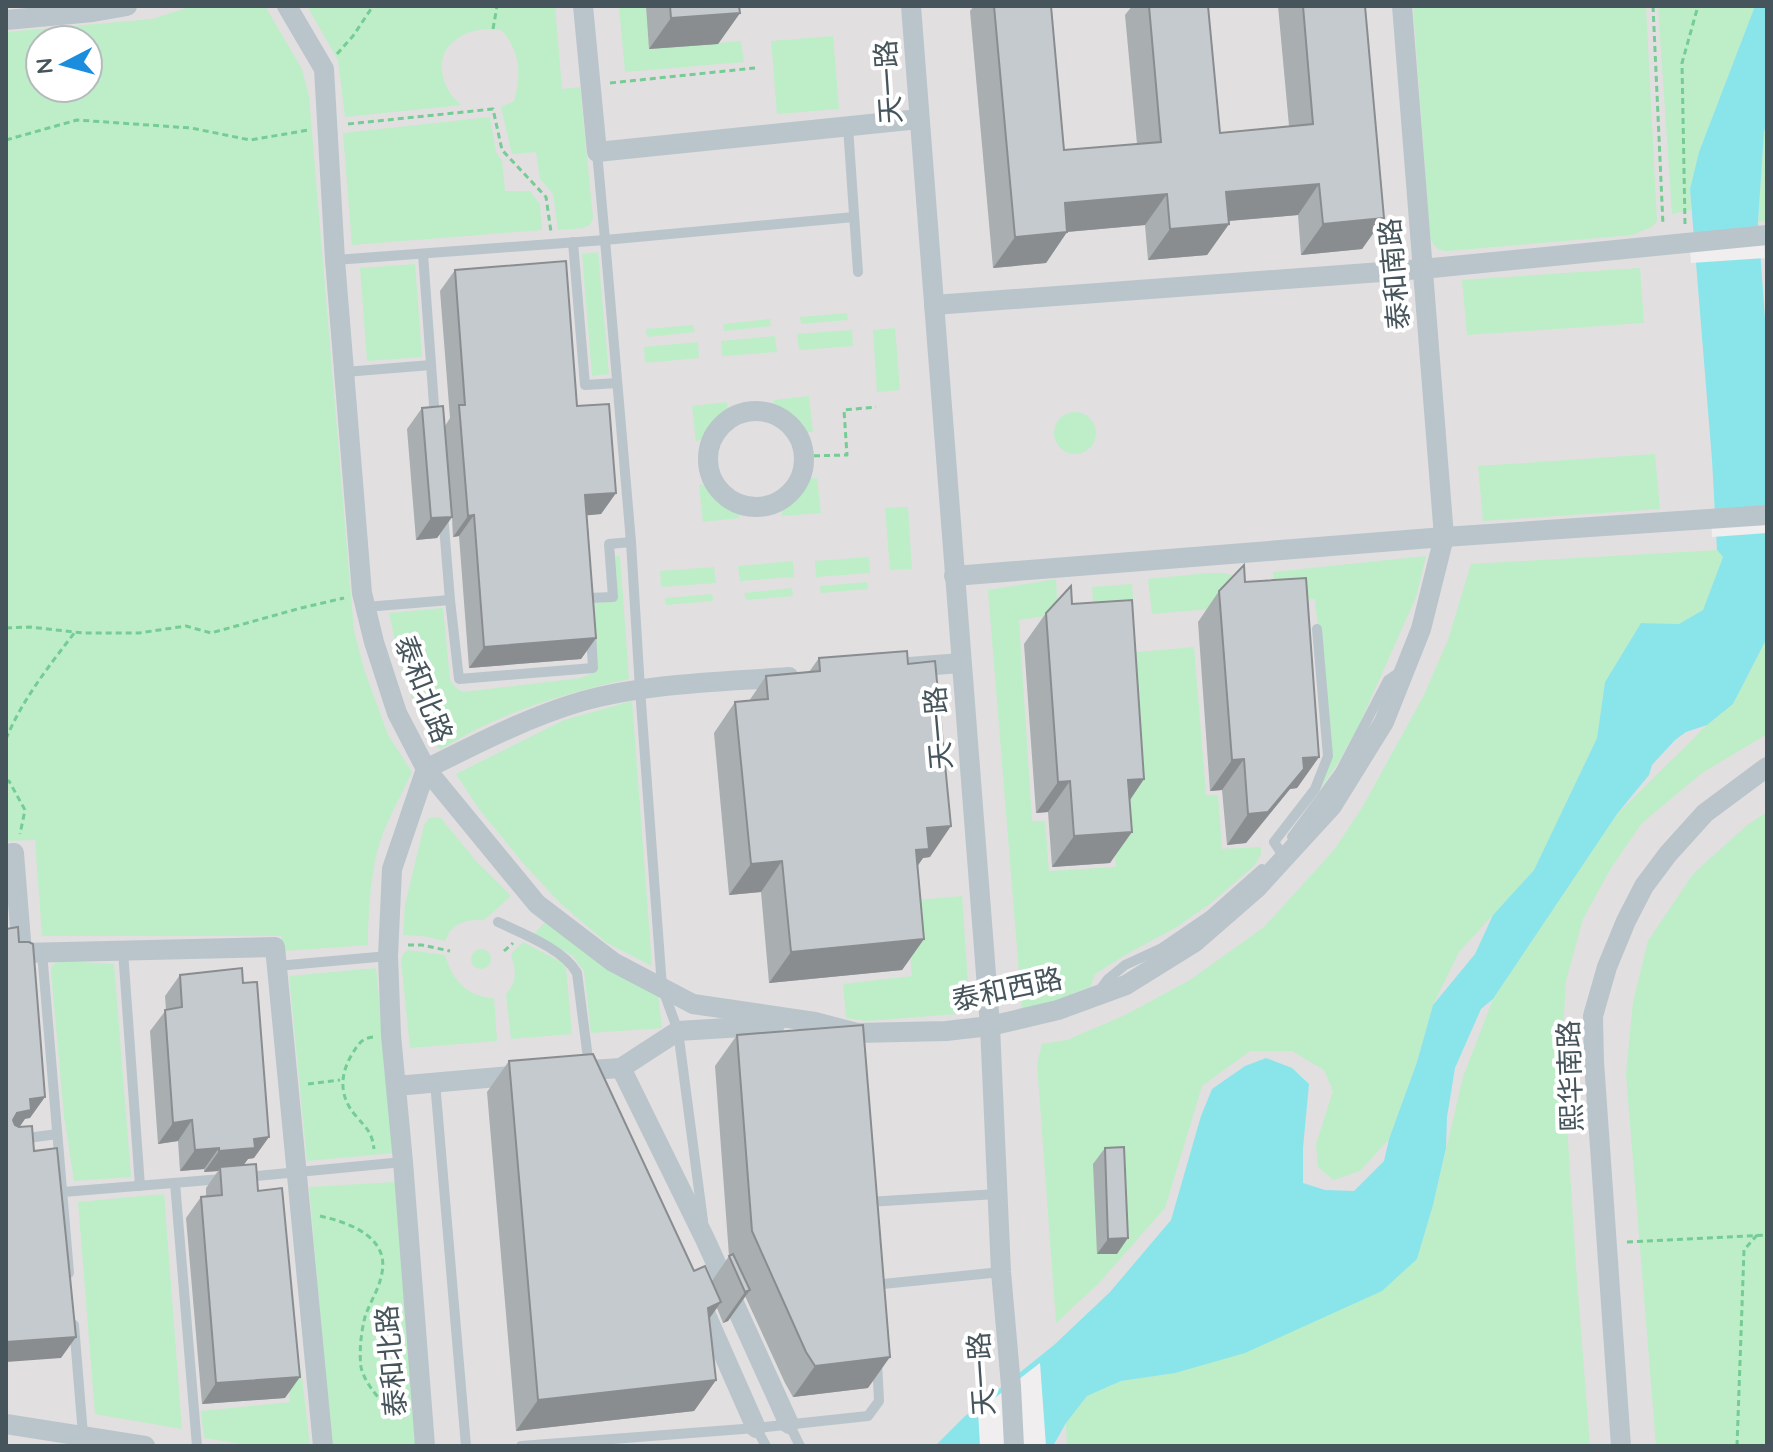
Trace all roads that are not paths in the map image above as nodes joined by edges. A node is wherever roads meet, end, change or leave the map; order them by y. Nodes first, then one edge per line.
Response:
1 (127, 6) edge
2 (287, 6) edge
3 (583, 6) edge
4 (911, 6) edge
5 (1402, 6) edge
6 (6, 20) edge
7 (919, 119) junction
8 (848, 127) junction
9 (597, 152) junction
10 (854, 217) junction
11 (1767, 235) edge
12 (605, 240) junction
13 (573, 242) junction
14 (423, 254) junction
15 (335, 260) junction
16 (1422, 269) junction
17 (858, 272) dead end
18 (934, 305) junction
19 (431, 365) junction
20 (345, 372) junction
21 (617, 383) junction
22 (436, 428) edge
23 (804, 456) joint
24 (442, 506) edge
25 (1767, 515) edge
26 (1444, 537) junction
27 (631, 542) junction
28 (954, 576) junction
29 (364, 600) junction
30 (450, 600) junction
31 (589, 612) edge
32 (590, 626) edge
33 (1317, 629) dead end
34 (961, 663) junction
35 (1406, 668) junction
36 (884, 669) edge
37 (808, 675) edge
38 (640, 689) junction
39 (1767, 767) edge
40 (426, 769) junction
41 (1280, 851) junction
42 (10, 853) edge
43 (498, 922) dead end
44 (123, 951) junction
45 (42, 952) junction
46 (389, 952) junction
47 (277, 966) junction
48 (662, 987) junction
49 (1095, 997) junction
50 (815, 1022) junction
51 (990, 1026) junction
52 (678, 1031) junction
53 (621, 1068) junction
54 (593, 1077) junction
55 (435, 1082) junction
56 (396, 1086) junction
57 (57, 1134) junction
58 (6, 1141) edge
59 (403, 1162) junction
60 (296, 1173) junction
61 (175, 1183) junction
62 (140, 1186) junction
63 (867, 1187) edge
64 (63, 1192) junction
65 (997, 1194) junction
66 (868, 1202) junction
67 (869, 1216) edge
68 (705, 1239) junction
69 (872, 1272) edge
70 (1001, 1272) junction
71 (70, 1283) edge
72 (873, 1285) junction
73 (693, 1287) edge
74 (874, 1300) edge
75 (73, 1313) edge
76 (877, 1358) edge
77 (6, 1424) edge
78 (789, 1424) junction
79 (83, 1435) junction
80 (761, 1437) edge
81 (110, 1443) edge
82 (145, 1446) edge
83 (197, 1446) edge
84 (323, 1446) edge
85 (425, 1446) edge
86 (466, 1446) edge
87 (521, 1446) edge
88 (800, 1446) edge
89 (1014, 1446) edge
90 (1621, 1446) edge

1 - 6 street
2 - 15 street, 泰和北路
3 - 9 street
4 - 7 street, 天一路
5 - 16 street, 泰和南路
7 - 8 street
7 - 18 street, 天一路
8 - 9 street
8 - 10 lane
9 - 12 lane
10 - 12 lane
10 - 17 lane
11 - 16 street
12 - 13 lane
12 - 21 lane
13 - 14 lane
13 - 21 lane
14 - 15 lane
14 - 19 lane
15 - 20 street, 泰和北路
16 - 18 street
16 - 26 street, 泰和南路
18 - 28 street, 天一路
19 - 20 lane
19 - 22 lane
20 - 29 street, 泰和北路
21 - 27 lane
23 - 23 street
24 - 30 lane
25 - 26 street
26 - 28 street
26 - 35 street, 泰和西路
27 - 31 lane
27 - 38 lane
28 - 34 street, 天一路
29 - 30 lane
29 - 40 street, 泰和北路
30 - 32 lane
33 - 41 lane
34 - 36 street
34 - 51 street, 天一路
35 - 41 lane
35 - 49 street, 泰和西路
37 - 38 street
38 - 40 street
38 - 48 lane
39 - 90 street, 熙华南路
40 - 46 street, 泰和北路
40 - 48 street, 泰和西路
41 - 49 lane
42 - 45 street
43 - 54 lane
44 - 45 street
44 - 47 street
44 - 62 lane
45 - 57 lane
46 - 47 lane
46 - 56 street, 泰和北路
47 - 60 street
48 - 50 street, 泰和西路
48 - 52 lane
49 - 51 street, 泰和西路
50 - 51 street, 泰和西路
50 - 52 street
51 - 65 street, 天一路
52 - 53 street
52 - 68 lane
53 - 54 street
53 - 68 street
54 - 55 street
55 - 56 street
55 - 86 lane
56 - 59 street, 泰和北路
57 - 58 lane
57 - 64 lane
59 - 60 lane
59 - 85 street, 泰和北路
60 - 61 lane
60 - 84 street
61 - 62 lane
61 - 83 lane
62 - 64 lane
63 - 66 lane
64 - 71 lane
65 - 66 lane
65 - 70 street, 天一路
66 - 67 lane
68 - 78 street
69 - 72 lane
70 - 72 lane
70 - 89 street, 天一路
72 - 74 lane
73 - 80 street
75 - 79 lane
76 - 78 lane
77 - 79 street
78 - 80 lane
78 - 88 lane
79 - 81 street
80 - 87 lane
81 - 82 street

